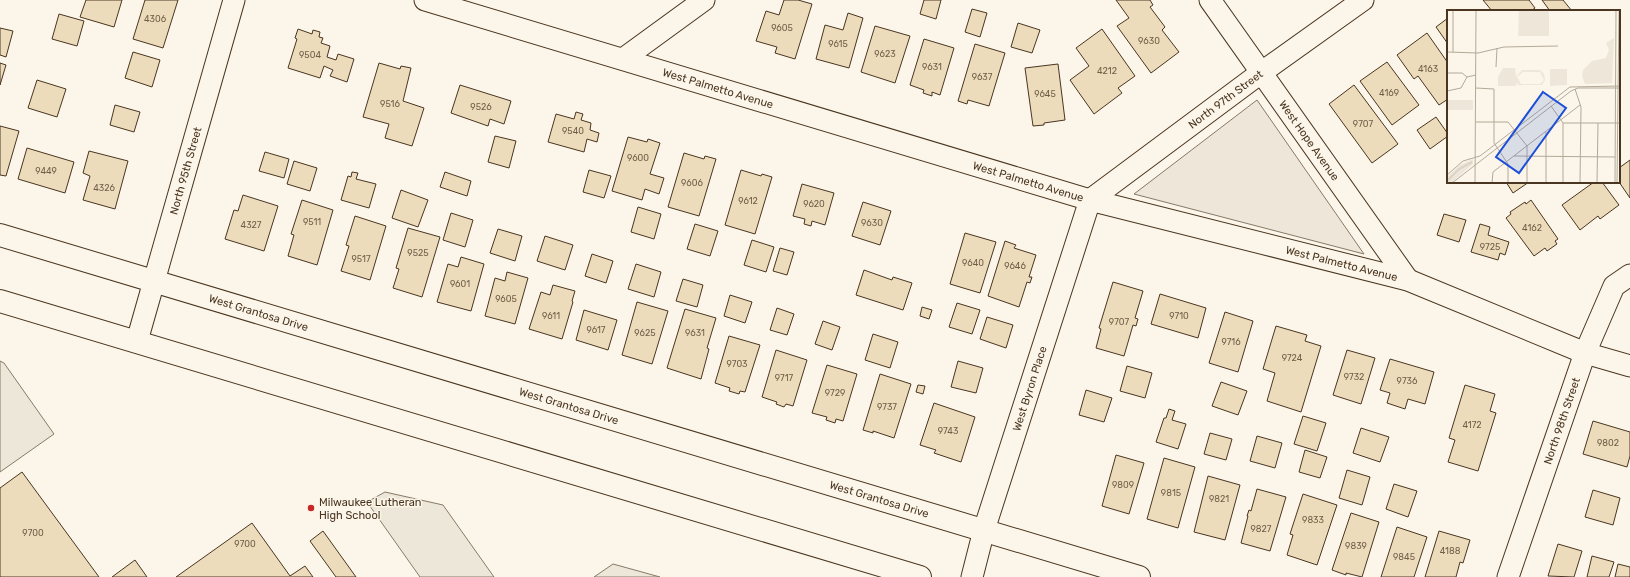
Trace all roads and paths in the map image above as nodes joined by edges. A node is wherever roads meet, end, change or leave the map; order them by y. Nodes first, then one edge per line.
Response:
1 (234, 0) edge
2 (425, 0) edge
3 (704, 0) edge
4 (1210, 0) edge
5 (1363, 0) edge
6 (624, 59) junction
7 (1262, 72) junction
8 (1090, 200) junction
9 (0, 235) edge
10 (1630, 275) edge
11 (1408, 280) junction
12 (154, 281) junction
13 (0, 301) edge
14 (137, 341) junction
15 (1585, 353) junction
16 (1630, 366) edge
17 (984, 530) junction
18 (920, 577) edge
19 (972, 577) edge
20 (1139, 577) edge
21 (1508, 577) edge

1 - 12 street, North 95th Street
2 - 6 street, West Palmetto Avenue
3 - 6 street
4 - 7 street, West Hope Avenue
5 - 7 street, North 97th Street
6 - 8 street, West Palmetto Avenue
7 - 8 street, North 97th Street
7 - 11 street, West Hope Avenue
8 - 11 street, West Palmetto Avenue
8 - 17 street, West Byron Place
9 - 12 street, West Grantosa Drive
10 - 15 street, North 98th Street
11 - 15 street, West Palmetto Avenue
12 - 14 street, North 95th Street
12 - 17 street, West Grantosa Drive
13 - 14 street
14 - 18 street
15 - 16 street, West Palmetto Avenue
15 - 21 street, North 98th Street
17 - 19 street, West Byron Place
17 - 20 street, West Grantosa Drive

